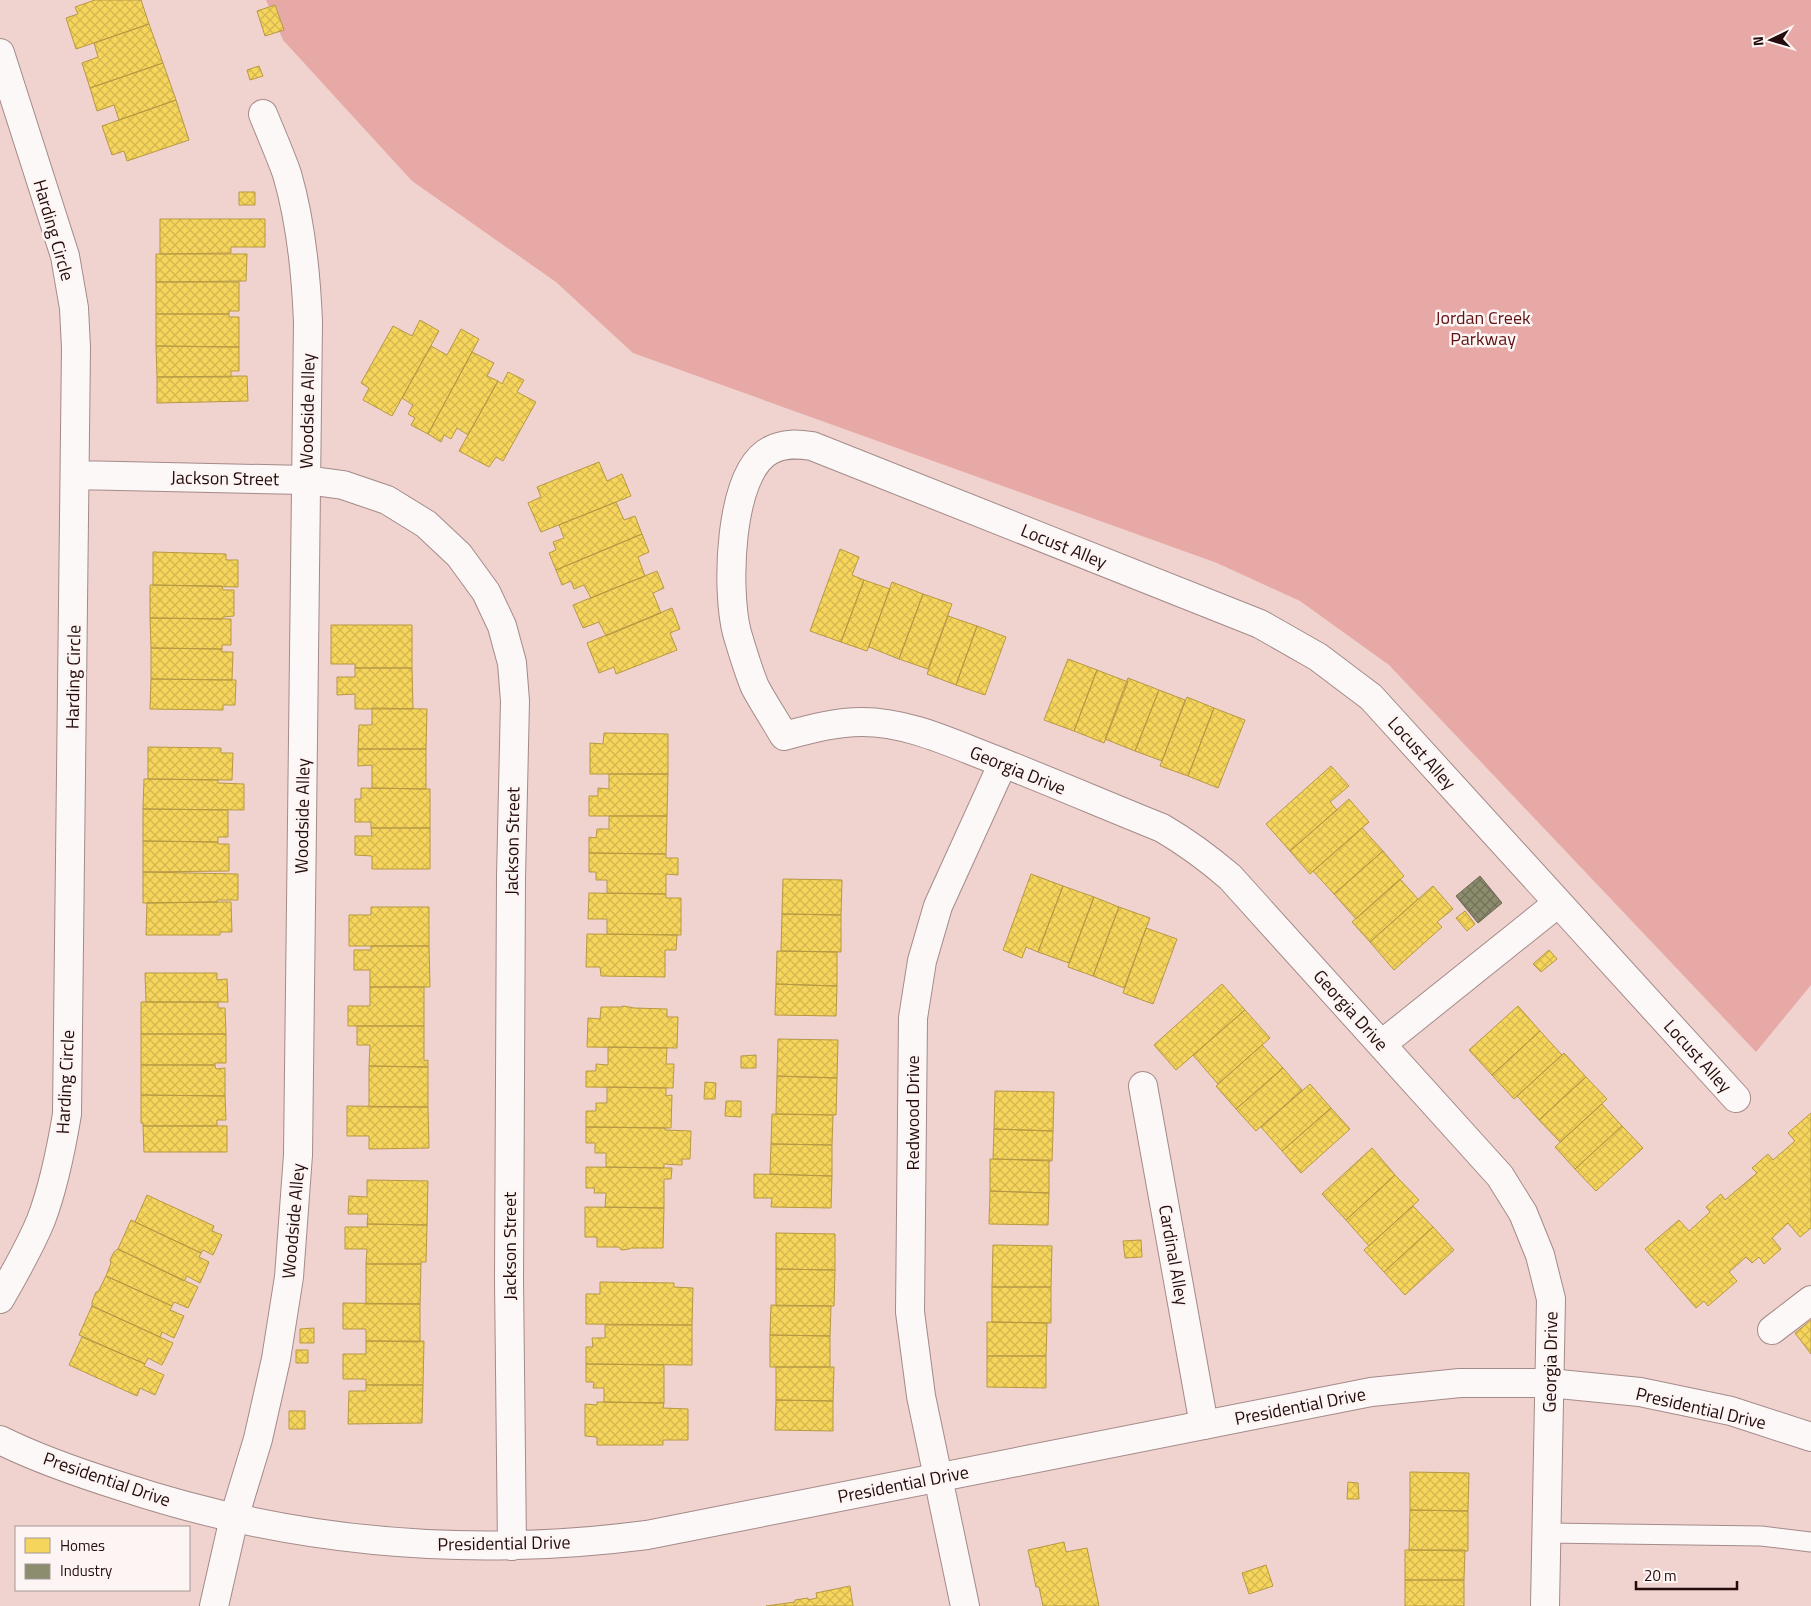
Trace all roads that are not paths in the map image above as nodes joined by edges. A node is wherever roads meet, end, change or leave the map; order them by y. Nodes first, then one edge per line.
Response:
1 (0, 53) edge
2 (264, 114) dead end
3 (75, 474) junction
4 (306, 480) junction
5 (784, 736) joint
6 (1003, 764) junction
7 (1558, 903) junction
8 (1382, 1044) junction
9 (1143, 1086) dead end
10 (1736, 1098) dead end
11 (0, 1299) edge
12 (1811, 1300) edge
13 (1772, 1330) dead end
14 (1549, 1383) junction
15 (1204, 1425) junction
16 (1811, 1437) edge
17 (0, 1440) edge
18 (938, 1477) junction
19 (234, 1518) junction
20 (1546, 1533) junction
21 (1811, 1542) edge
22 (512, 1546) junction
23 (214, 1606) edge
24 (965, 1606) edge
25 (1546, 1606) edge

1 - 3 street, Harding Circle
2 - 4 street, Woodside Alley
3 - 4 street, Jackson Street
3 - 11 street, Harding Circle
4 - 19 street, Woodside Alley
4 - 22 street, Jackson Street
5 - 6 street, Georgia Drive
5 - 7 street, Locust Alley
6 - 8 street, Georgia Drive
6 - 18 street, Redwood Drive
7 - 8 street
7 - 10 street, Locust Alley
8 - 14 street, Georgia Drive
9 - 15 street, Cardinal Alley
12 - 13 street
14 - 15 street, Presidential Drive
14 - 16 street, Presidential Drive
14 - 20 street, Georgia Drive
15 - 18 street, Presidential Drive
17 - 19 street, Presidential Drive
18 - 22 street, Presidential Drive
18 - 24 street, Redwood Drive
19 - 22 street, Presidential Drive
19 - 23 street, Woodside Alley
20 - 21 lane
20 - 25 street, Georgia Drive

